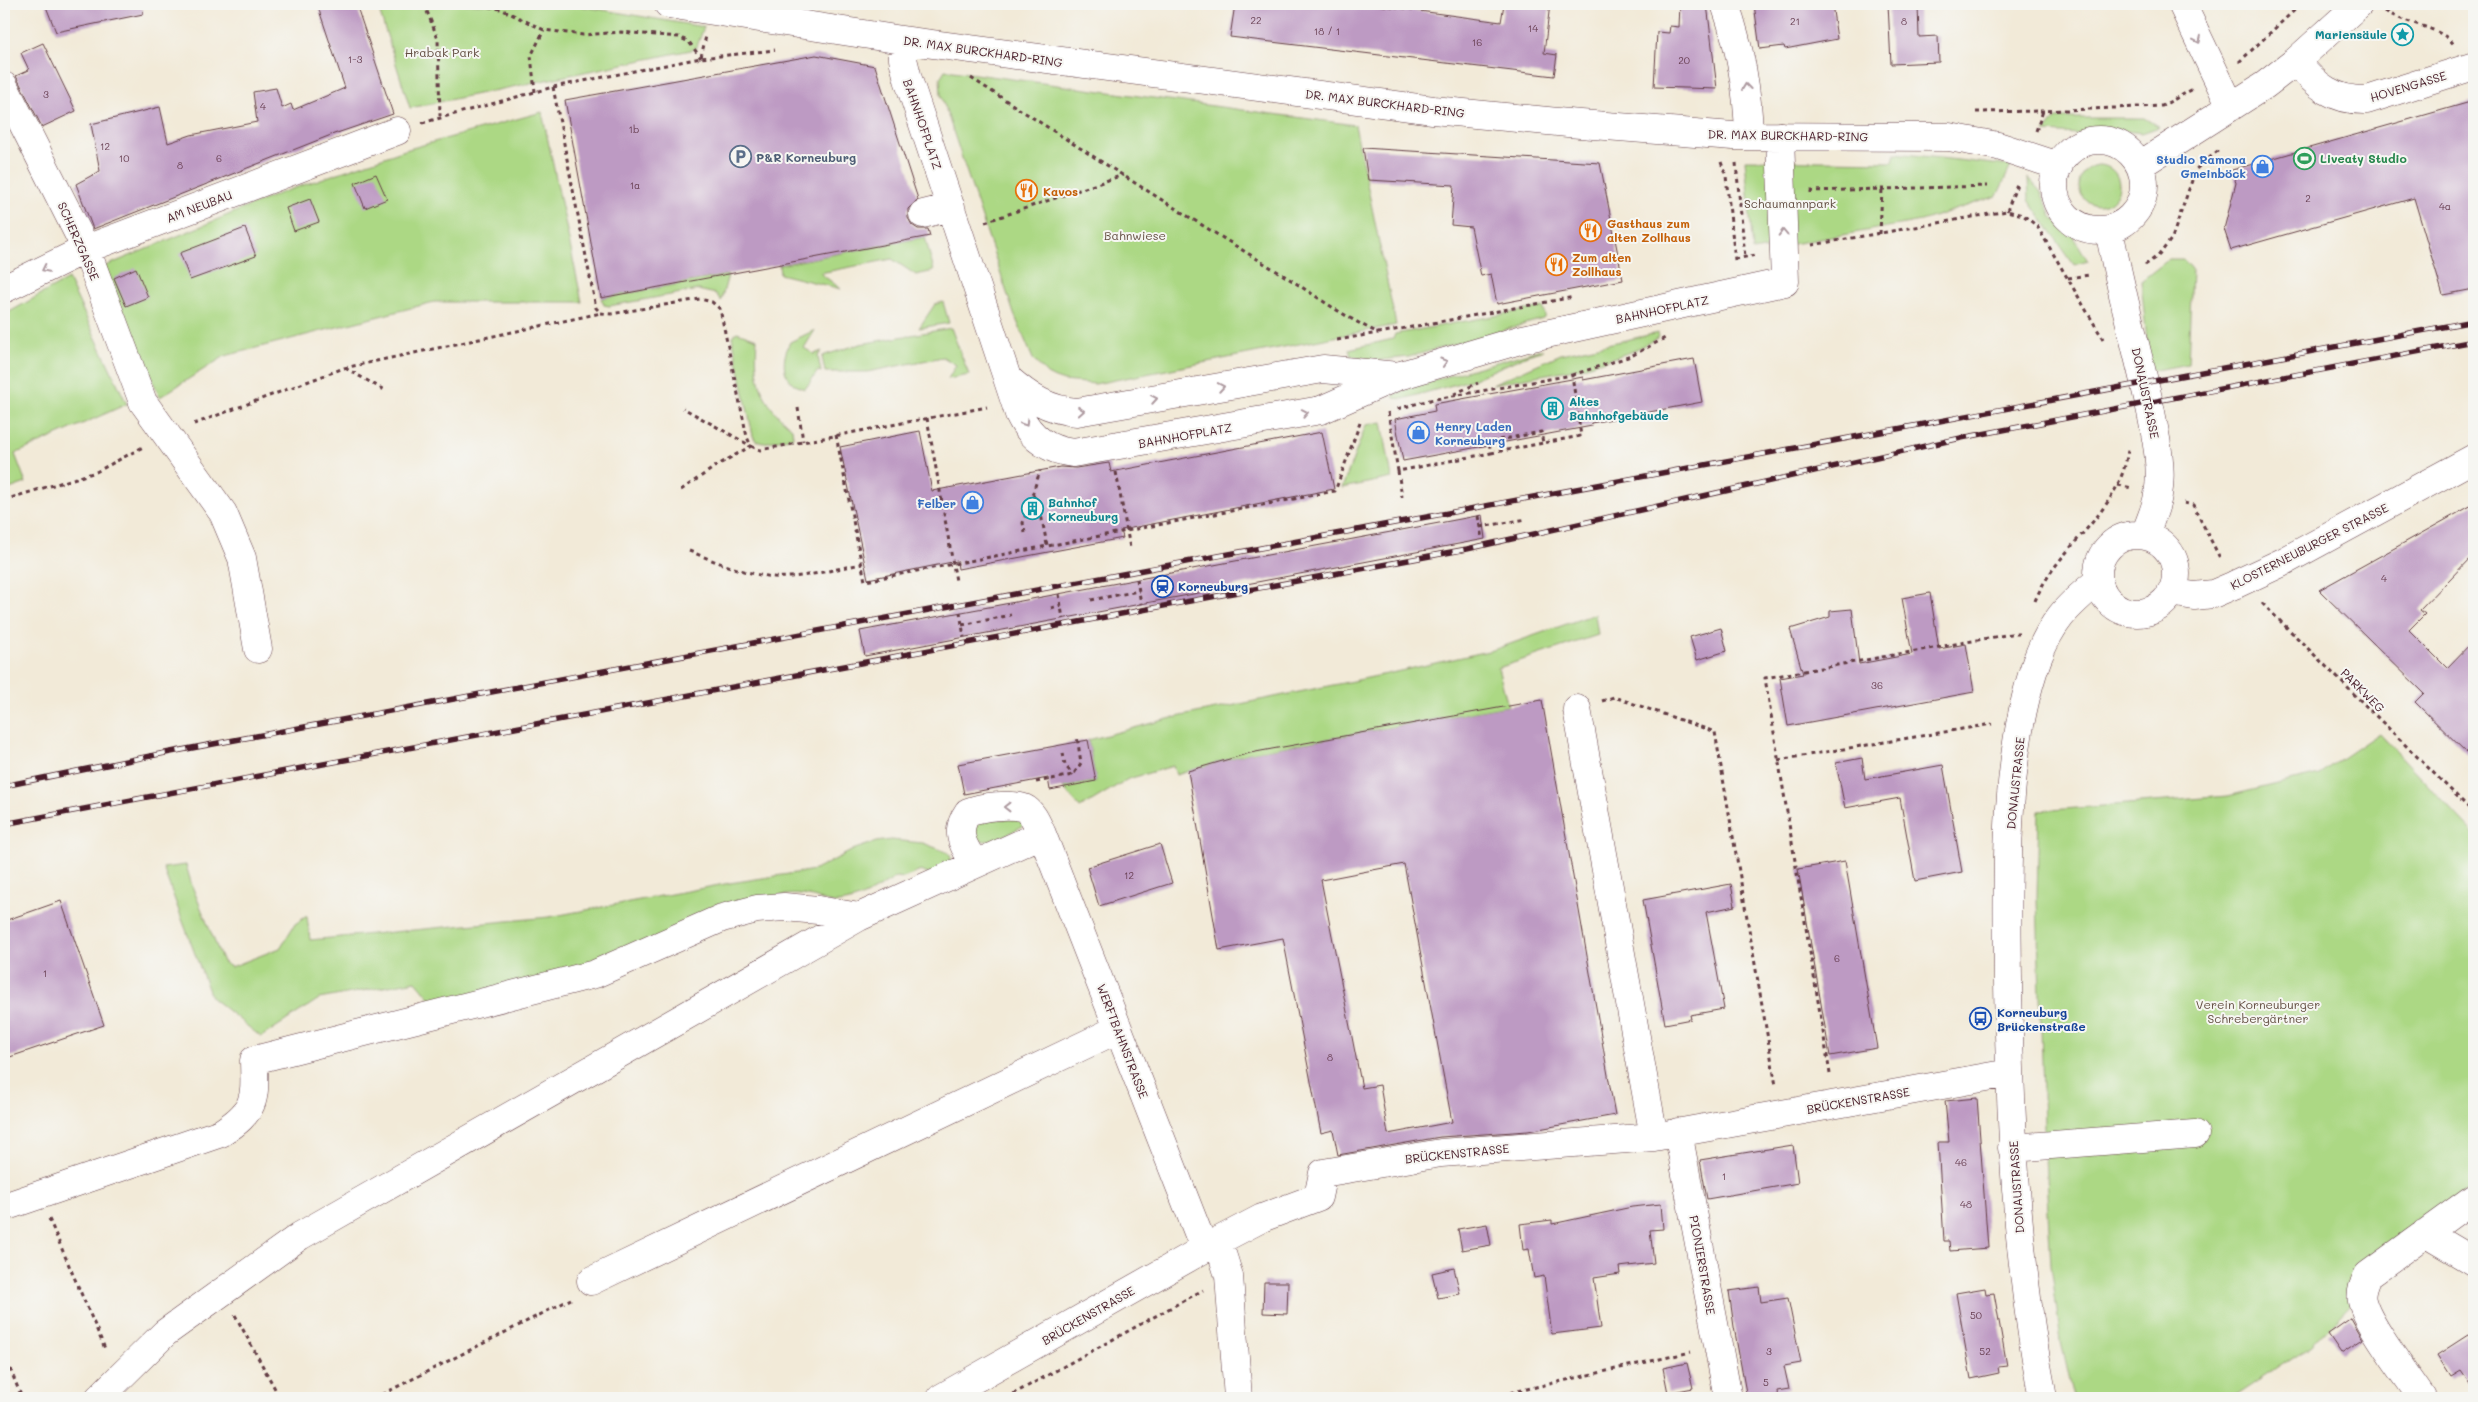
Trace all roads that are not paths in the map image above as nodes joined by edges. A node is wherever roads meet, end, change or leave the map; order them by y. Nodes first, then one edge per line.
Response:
1 (668, 4) edge
2 (1725, 4) edge
3 (2182, 4) edge
4 (2370, 6) edge
5 (805, 18) edge
6 (902, 40) junction
7 (2296, 61) junction
8 (2470, 67) edge
9 (4, 86) edge
10 (2231, 107) junction
11 (397, 131) road end
12 (1733, 135) junction
13 (1780, 136) junction
14 (2140, 165) junction
15 (2059, 166) junction
16 (923, 214) dead end
17 (956, 219) junction
18 (2109, 229) junction
19 (86, 249) junction
20 (4, 289) edge
21 (1398, 376) junction
22 (1011, 390) junction
23 (2474, 458) edge
24 (2145, 535) junction
25 (2098, 581) junction
26 (2172, 592) junction
27 (258, 649) dead end
28 (1577, 709) road end
29 (1042, 834) junction
30 (974, 863) junction
31 (859, 918) junction
32 (1118, 1029) junction
33 (2009, 1073) junction
34 (2195, 1134) dead end
35 (1666, 1135) junction
36 (2012, 1148) junction
37 (2474, 1198) edge
38 (4, 1207) edge
39 (2425, 1233) junction
40 (1211, 1244) junction
41 (2474, 1262) edge
42 (591, 1281) road end
43 (99, 1398) edge
44 (941, 1398) edge
45 (1238, 1398) edge
46 (1728, 1398) edge
47 (2043, 1398) edge
48 (2422, 1398) edge

1 - 5 street, DR. MAX BURCKHARD-RING
12 -> 2 street
3 -> 10 street
4 - 7 street
5 - 6 street, DR. MAX BURCKHARD-RING
6 - 12 street, DR. MAX BURCKHARD-RING
6 - 17 street, BAHNHOFPLATZ
7 - 8 street, HOVENGASSE
7 - 10 street
9 - 19 street, SCHERZGASSE
10 - 14 street
11 - 19 street, AM NEUBAU
12 - 13 street, DR. MAX BURCKHARD-RING
13 - 15 street, DR. MAX BURCKHARD-RING
21 -> 13 street, BAHNHOFPLATZ
14 - 15 street
14 - 18 street
15 - 18 street
16 - 17 street
17 - 22 street, BAHNHOFPLATZ
18 - 24 street, DONAUSTRASSE
19 -> 20 street, AM NEUBAU
19 - 27 street, SCHERZGASSE
22 -> 21 street, BAHNHOFPLATZ
22 -> 21 street, BAHNHOFPLATZ
23 - 26 street, KLOSTERNEUBURGER STRASSE
24 - 25 street
24 - 26 street
25 - 26 street
25 - 33 street, DONAUSTRASSE
28 - 35 street, PIONIERSTRASSE
29 - 30 street
29 -> 30 street, WERFTBAHNSTRASSE
29 - 32 street, WERFTBAHNSTRASSE
30 - 31 street
31 - 38 street
31 - 43 street
32 - 40 street, WERFTBAHNSTRASSE
32 - 42 street
33 - 35 street, BRÜCKENSTRASSE
33 - 36 street, DONAUSTRASSE
34 - 36 street
35 - 40 street, BRÜCKENSTRASSE
35 - 46 street, PIONIERSTRASSE
36 - 47 street, DONAUSTRASSE
37 - 39 street
39 - 41 street
39 - 48 street
40 - 44 street, BRÜCKENSTRASSE
40 - 45 street, WERFTBAHNSTRASSE

